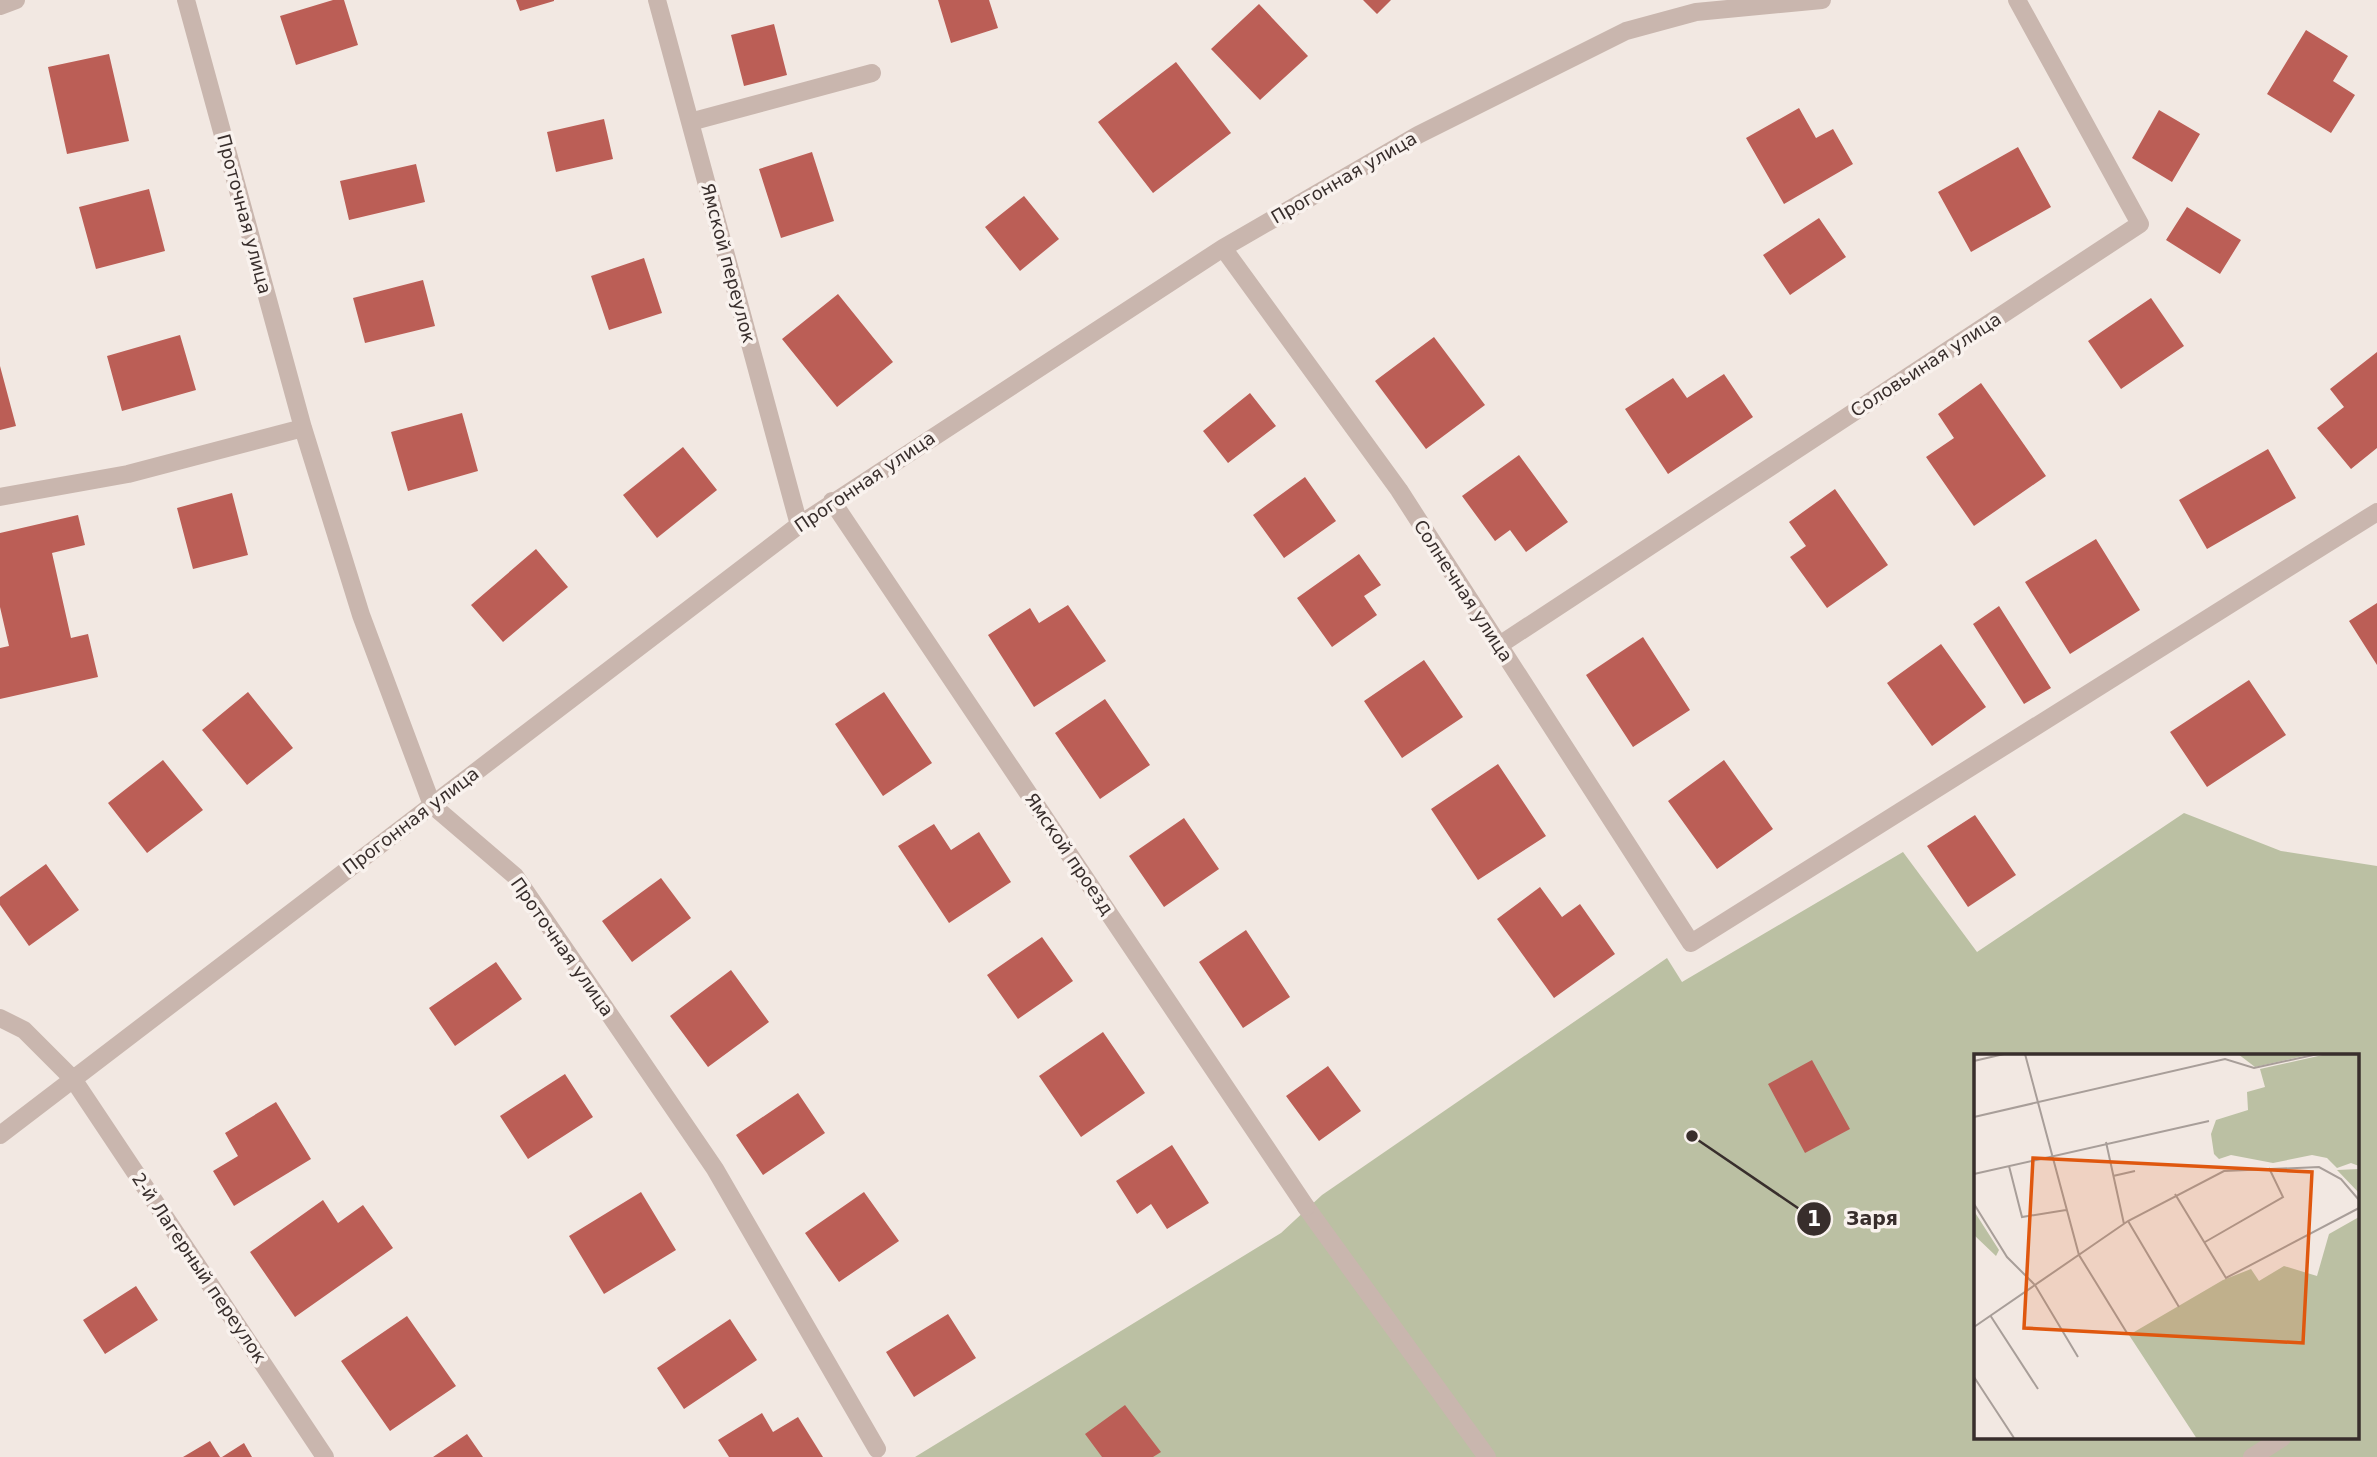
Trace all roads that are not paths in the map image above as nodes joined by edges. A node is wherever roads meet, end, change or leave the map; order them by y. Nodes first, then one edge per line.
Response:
1 (16, 0) edge
2 (186, 0) edge
3 (657, 0) edge
4 (1822, 0) edge
5 (2018, 0) edge
6 (0, 6) edge
7 (872, 73) dead end
8 (690, 122) junction
9 (1223, 248) junction
10 (303, 428) junction
11 (0, 497) edge
12 (832, 502) junction
13 (2377, 512) edge
14 (799, 525) junction
15 (1498, 646) junction
16 (432, 805) junction
17 (0, 1018) edge
18 (74, 1079) junction
19 (0, 1135) edge
20 (2279, 1440) edge
21 (877, 1449) dead end
22 (324, 1457) edge
23 (1487, 1457) edge
24 (2252, 1457) edge

1 - 6 street
2 - 10 street, Проточная улица
3 - 8 street, Ямской переулок
4 - 9 street, Прогонная улица
5 - 15 street, Соловьиная улица
7 - 8 street
8 - 14 street, Ямской переулок
9 - 12 street, Прогонная улица
9 - 15 street, Солнечная улица
10 - 11 street
10 - 16 street, Проточная улица
12 - 14 street, Прогонная улица
12 - 23 street, Ямской проезд
13 - 15 street, Солнечная улица
14 - 16 street, Прогонная улица
16 - 18 street, Прогонная улица
16 - 21 street, Проточная улица
17 - 18 street, 2-й Лагерный переулок
18 - 19 street, Прогонная улица
18 - 22 street, 2-й Лагерный переулок
20 - 24 street

